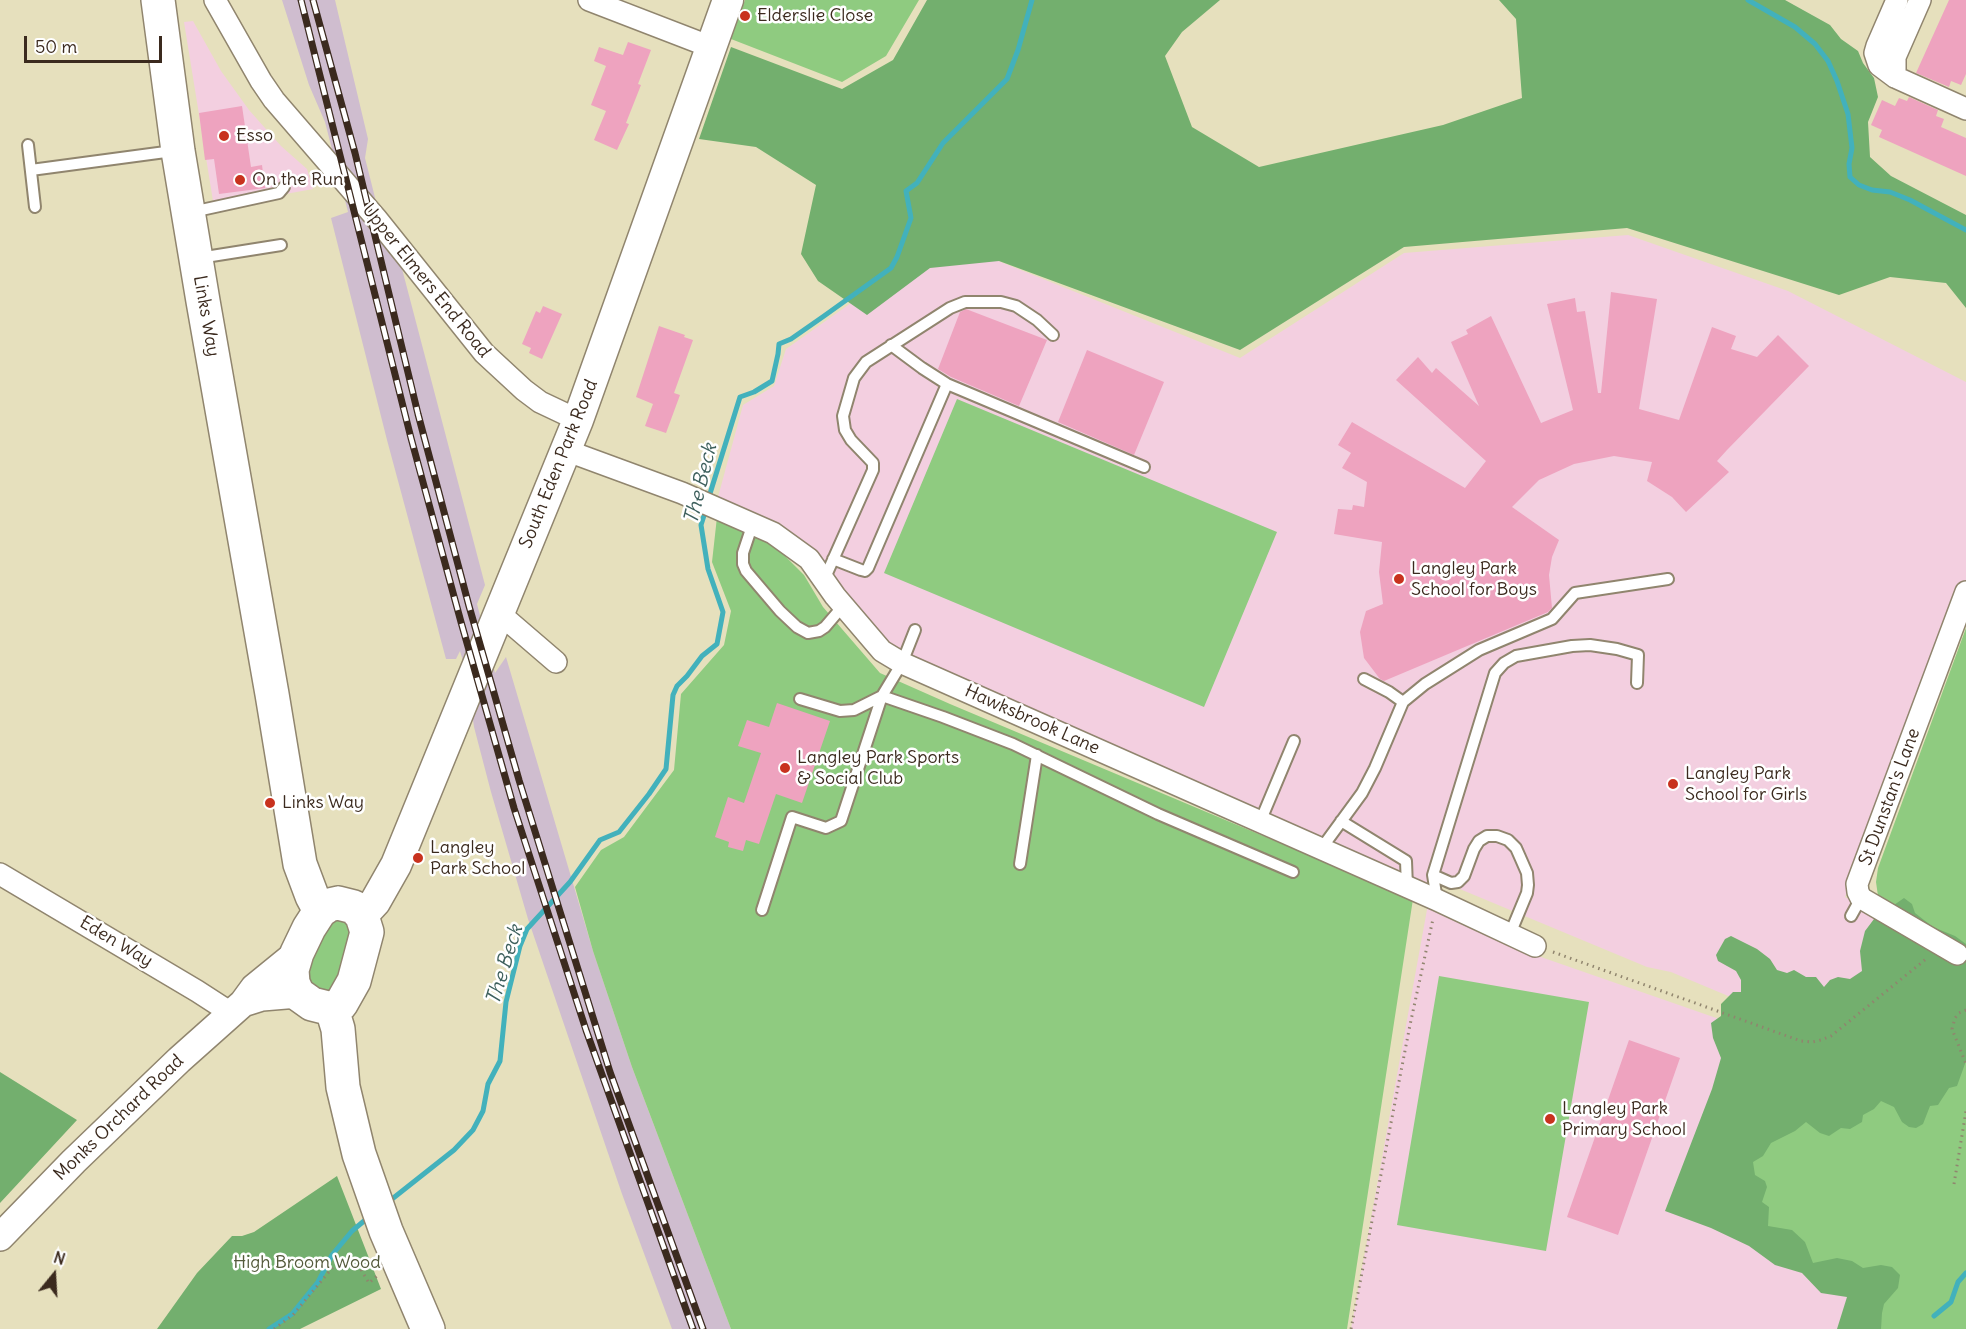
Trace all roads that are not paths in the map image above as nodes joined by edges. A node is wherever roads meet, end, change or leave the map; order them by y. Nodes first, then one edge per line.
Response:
1 (158, 0) edge
2 (215, 0) edge
3 (589, 0) edge
4 (728, 0) edge
5 (1897, 0) edge
6 (1920, 0) edge
7 (711, 47) junction
8 (1895, 77) junction
9 (1966, 109) edge
10 (28, 145) dead end
11 (178, 151) junction
12 (31, 170) junction
13 (284, 187) dead end
14 (35, 207) dead end
15 (189, 212) junction
16 (281, 245) dead end
17 (196, 259) junction
18 (1053, 335) dead end
19 (891, 345) junction
20 (947, 384) junction
21 (578, 420) junction
22 (566, 450) junction
23 (1144, 466) dead end
24 (753, 524) junction
25 (833, 559) junction
26 (1668, 579) dead end
27 (824, 580) junction
28 (1966, 592) edge
29 (843, 606) junction
30 (499, 613) junction
31 (915, 630) dead end
32 (556, 662) dead end
33 (902, 663) junction
34 (1364, 679) dead end
35 (1637, 682) dead end
36 (882, 696) junction
37 (800, 699) dead end
38 (1403, 702) junction
39 (1294, 741) dead end
40 (1037, 755) junction
41 (1341, 821) junction
42 (1260, 822) junction
43 (1321, 849) junction
44 (1020, 864) dead end
45 (1293, 872) dead end
46 (0, 874) edge
47 (1433, 875) junction
48 (1407, 887) junction
49 (1437, 900) junction
50 (321, 910) junction
51 (762, 910) dead end
52 (362, 916) junction
53 (1510, 934) junction
54 (1535, 946) road end
55 (297, 953) junction
56 (1962, 960) edge
57 (298, 993) junction
58 (237, 1008) junction
59 (333, 1009) junction
60 (0, 1237) edge
61 (428, 1329) edge

1 - 11 main road, Links Way
2 - 21 street, Upper Elmers End Road
3 - 7 street
4 - 7 main road, South Eden Park Road
5 - 8 street
6 - 8 street
7 - 21 main road, South Eden Park Road
8 - 9 street
10 - 12 lane
11 - 12 lane
11 - 15 main road, Links Way
12 - 14 lane
13 - 15 lane
15 - 17 main road, Links Way
16 - 17 lane
17 - 50 main road, Links Way
18 - 19 lane
19 - 20 lane
19 - 25 lane
20 - 23 lane
20 - 25 lane
21 - 22 main road, South Eden Park Road
22 - 24 street, Hawksbrook Lane
22 - 30 main road, South Eden Park Road
24 - 27 street, Hawksbrook Lane
24 - 29 lane
25 - 27 lane
26 - 38 lane
27 - 29 street, Hawksbrook Lane
28 - 56 street, St Dunstan's Lane
29 - 33 street, Hawksbrook Lane
30 - 32 street
30 - 52 main road, South Eden Park Road
31 - 33 lane
33 - 36 lane
33 - 42 street, Hawksbrook Lane
34 - 38 lane
35 - 47 lane
36 - 37 lane
36 - 40 lane
36 - 51 lane
38 - 41 lane
39 - 42 lane
40 - 44 lane
40 - 45 lane
41 - 43 lane
41 - 48 lane
42 - 43 street, Hawksbrook Lane
43 - 48 street, Hawksbrook Lane
46 - 58 street, Eden Way
47 - 49 lane
47 - 53 lane
48 - 49 street, Hawksbrook Lane
49 - 53 street, Hawksbrook Lane
50 - 52 main road
50 - 55 main road
52 - 59 main road
53 - 54 street, Hawksbrook Lane
55 - 57 main road
55 - 58 street, Monks Orchard Road
57 - 58 street, Monks Orchard Road
57 - 59 main road
58 - 60 street, Monks Orchard Road
59 - 61 main road

